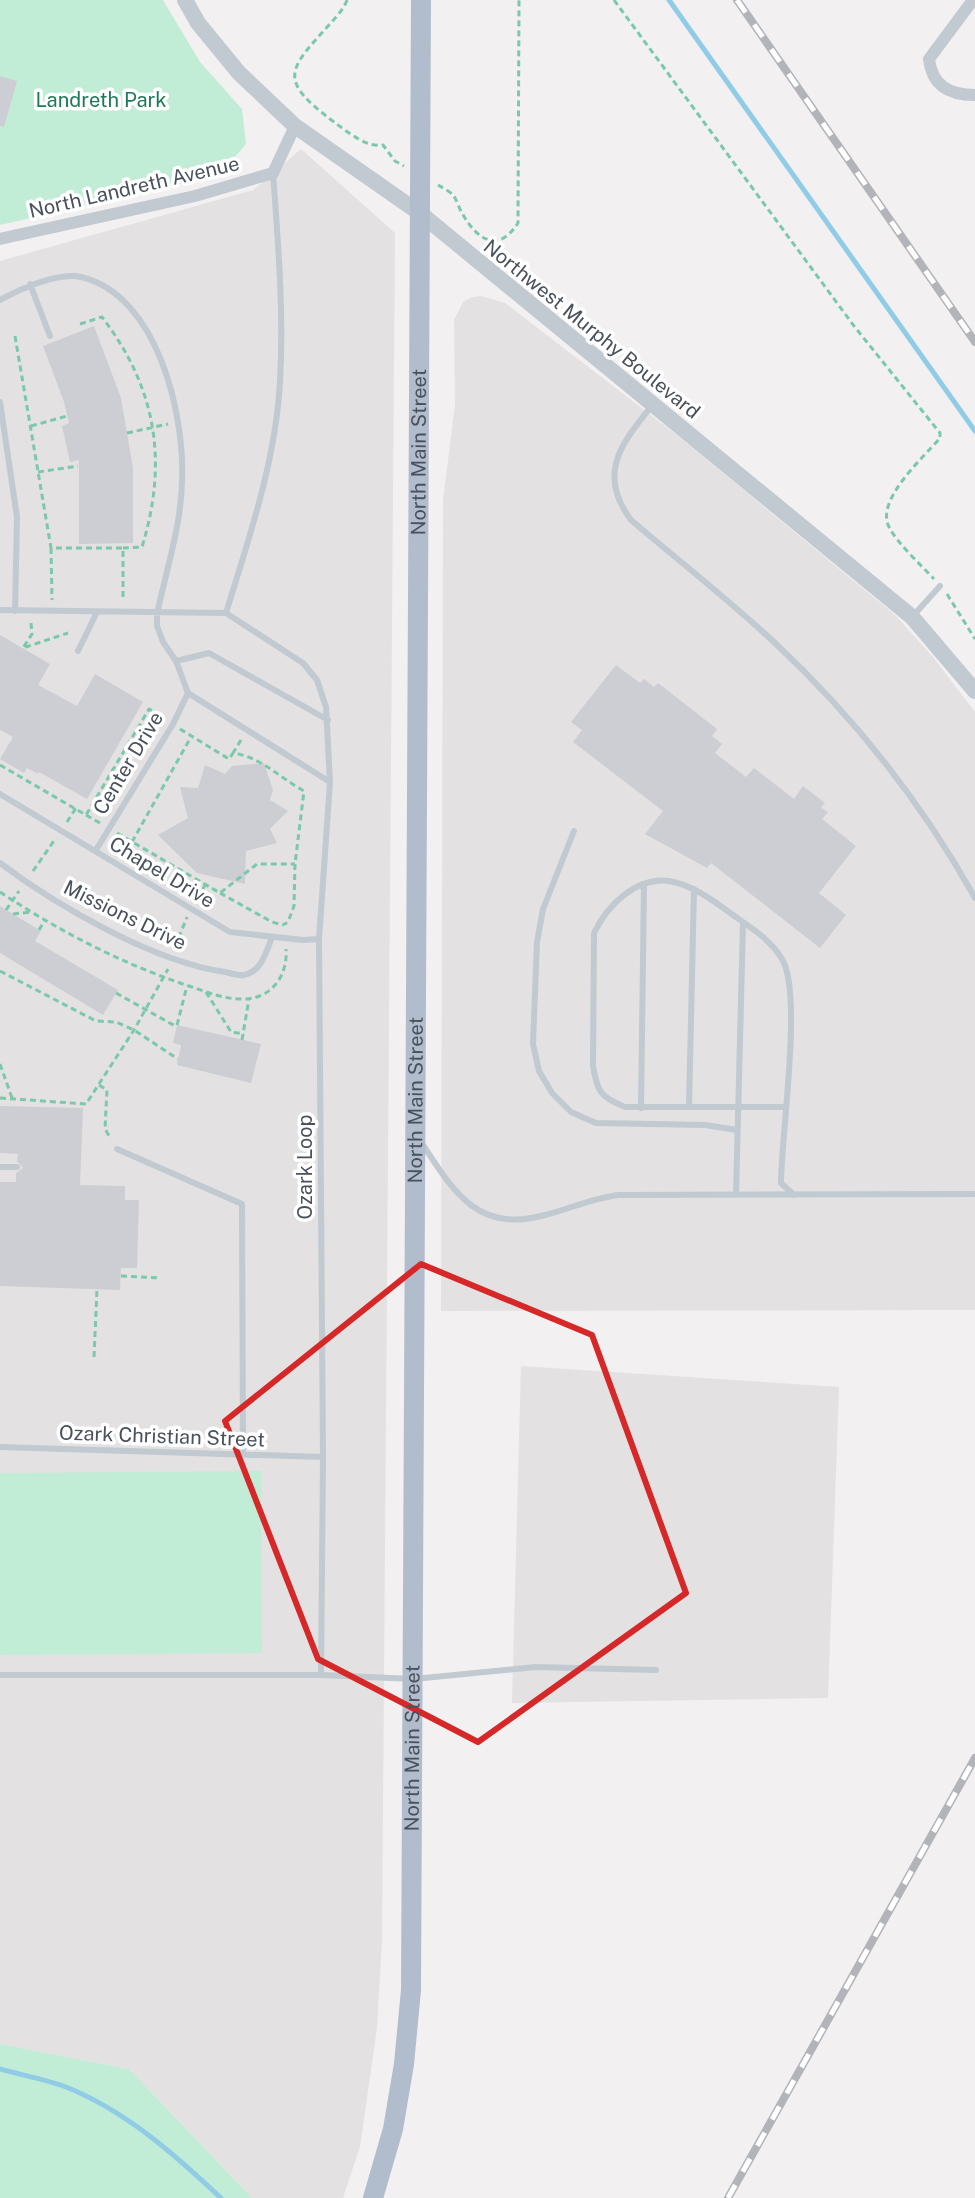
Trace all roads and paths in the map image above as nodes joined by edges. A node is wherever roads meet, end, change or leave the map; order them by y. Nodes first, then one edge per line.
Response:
1 (185, 0) edge
2 (421, 0) edge
3 (614, 0) edge
4 (973, 0) edge
5 (975, 95) edge
6 (295, 126) junction
7 (273, 173) junction
8 (421, 214) junction
9 (0, 239) edge
10 (30, 284) junction
11 (0, 300) edge
12 (80, 324) dead end
13 (15, 336) dead end
14 (50, 336) dead end
15 (0, 402) edge
16 (653, 404) junction
17 (67, 416) dead end
18 (179, 422) junction
19 (31, 426) junction
20 (153, 427) junction
21 (127, 433) dead end
22 (78, 466) dead end
23 (38, 472) junction
24 (51, 548) junction
25 (123, 548) junction
26 (940, 586) junction
27 (0, 610) edge
28 (15, 611) junction
29 (29, 611) junction
30 (53, 612) junction
31 (97, 612) junction
32 (123, 613) junction
33 (226, 613) junction
34 (157, 614) junction
35 (912, 617) junction
36 (68, 633) dead end
37 (975, 639) edge
38 (78, 651) dead end
39 (176, 661) junction
40 (975, 691) edge
41 (188, 693) junction
42 (328, 720) junction
43 (173, 724) junction
44 (247, 730) junction
45 (191, 736) junction
46 (233, 753) junction
47 (0, 765) edge
48 (330, 782) junction
49 (0, 794) edge
50 (76, 808) junction
51 (86, 815) junction
52 (107, 828) junction
53 (60, 831) junction
54 (574, 831) dead end
55 (132, 842) junction
56 (96, 850) junction
57 (0, 863) edge
58 (295, 864) junction
59 (197, 873) dead end
60 (193, 877) junction
61 (25, 882) junction
62 (205, 885) junction
63 (644, 885) junction
64 (694, 889) junction
65 (0, 892) edge
66 (220, 893) junction
67 (975, 898) edge
68 (13, 900) junction
69 (192, 908) junction
70 (6, 910) dead end
71 (31, 912) junction
72 (13, 914) dead end
73 (45, 920) junction
74 (743, 922) junction
75 (39, 930) dead end
76 (272, 937) junction
77 (284, 938) junction
78 (319, 939) junction
79 (172, 959) junction
80 (0, 971) edge
81 (165, 978) junction
82 (187, 986) junction
83 (206, 992) junction
84 (116, 993) dead end
85 (249, 999) junction
86 (145, 1009) junction
87 (134, 1030) junction
88 (244, 1034) junction
89 (242, 1040) dead end
90 (178, 1059) dead end
91 (0, 1064) edge
92 (98, 1084) junction
93 (0, 1098) edge
94 (12, 1099) junction
95 (689, 1107) junction
96 (737, 1107) junction
97 (785, 1107) junction
98 (641, 1108) junction
99 (737, 1130) junction
100 (417, 1134) junction
101 (117, 1149) joint
102 (0, 1167) edge
103 (17, 1167) dead end
104 (975, 1194) edge
105 (736, 1195) junction
106 (794, 1195) junction
107 (121, 1276) dead end
108 (160, 1278) dead end
109 (97, 1289) dead end
110 (94, 1357) dead end
111 (0, 1447) edge
112 (243, 1455) junction
113 (323, 1457) junction
114 (656, 1670) dead end
115 (0, 1675) edge
116 (321, 1675) junction
117 (414, 1679) junction
118 (373, 2198) edge

1 - 6 street, Northwest Murphy Boulevard
2 - 8 main road, North Main Street
3 - 26 path
4 - 5 street
6 - 7 street
6 - 8 street, Northwest Murphy Boulevard
7 - 9 street, North Landreth Avenue
7 - 33 lane
8 - 16 street, Northwest Murphy Boulevard
8 - 100 main road, North Main Street
10 - 11 lane
10 - 14 lane
10 - 18 lane
12 - 20 path
13 - 19 path
15 - 28 lane
16 - 35 street, Northwest Murphy Boulevard
16 - 67 lane
17 - 19 path
18 - 20 path
18 - 34 lane
19 - 23 path
20 - 21 path
20 - 25 path
22 - 23 path
23 - 24 path
24 - 25 path
24 - 30 path
25 - 32 path
26 - 35 lane
26 - 37 path
27 - 28 lane
28 - 29 lane
29 - 30 lane
29 - 36 path
30 - 31 lane
31 - 32 lane
31 - 38 lane
32 - 34 lane
33 - 34 lane
33 - 42 lane, Ozark Loop
34 - 39 lane
35 - 40 street, Northwest Murphy Boulevard
39 - 41 lane
39 - 42 lane
41 - 43 lane, Center Drive
41 - 44 lane
42 - 48 lane, Ozark Loop
43 - 45 path
43 - 51 path
43 - 52 lane, Center Drive
44 - 46 path
44 - 48 lane
45 - 46 path
45 - 55 path
46 - 58 path
47 - 50 path
48 - 78 lane, Ozark Loop
49 - 53 lane, Chapel Drive
50 - 51 path
50 - 53 path
51 - 52 path
52 - 55 path
52 - 56 lane, Center Drive
53 - 56 lane, Chapel Drive
53 - 61 path
54 - 99 lane
55 - 60 path
56 - 69 lane, Chapel Drive
57 - 61 lane, Missions Drive
58 - 66 path
58 - 66 path
59 - 60 path
60 - 62 path
61 - 68 path
61 - 79 lane, Missions Drive
62 - 66 path
62 - 69 path
63 - 64 lane
63 - 98 lane
63 - 98 lane
64 - 74 lane
64 - 95 lane
65 - 68 path
68 - 70 path
68 - 71 path
69 - 76 lane, Chapel Drive
69 - 79 path
71 - 72 path
71 - 73 path
73 - 75 path
73 - 81 path
74 - 96 lane
74 - 97 lane
76 - 77 lane, Chapel Drive
76 - 79 lane, Missions Drive
77 - 78 lane, Chapel Drive
77 - 85 path
78 - 113 lane, Ozark Loop
79 - 81 path
80 - 87 path
81 - 82 path
81 - 86 path
82 - 83 path
82 - 86 path
83 - 85 path
83 - 88 path
84 - 86 path
85 - 88 path
86 - 87 path
87 - 90 path
87 - 92 path
88 - 89 path
91 - 94 path
92 - 94 path
92 - 101 path
93 - 94 path
95 - 96 lane
95 - 98 lane
96 - 97 lane
96 - 99 lane
97 - 106 lane
99 - 105 lane
100 - 105 lane
100 - 117 main road, North Main Street
101 - 112 lane
102 - 103 lane
104 - 106 lane
105 - 106 lane
107 - 108 path
109 - 110 path
111 - 112 lane, Ozark Christian Street
112 - 113 lane, Ozark Christian Street
113 - 116 lane, Ozark Loop
114 - 117 lane
115 - 116 lane
116 - 117 lane
117 - 118 main road, North Main Street

